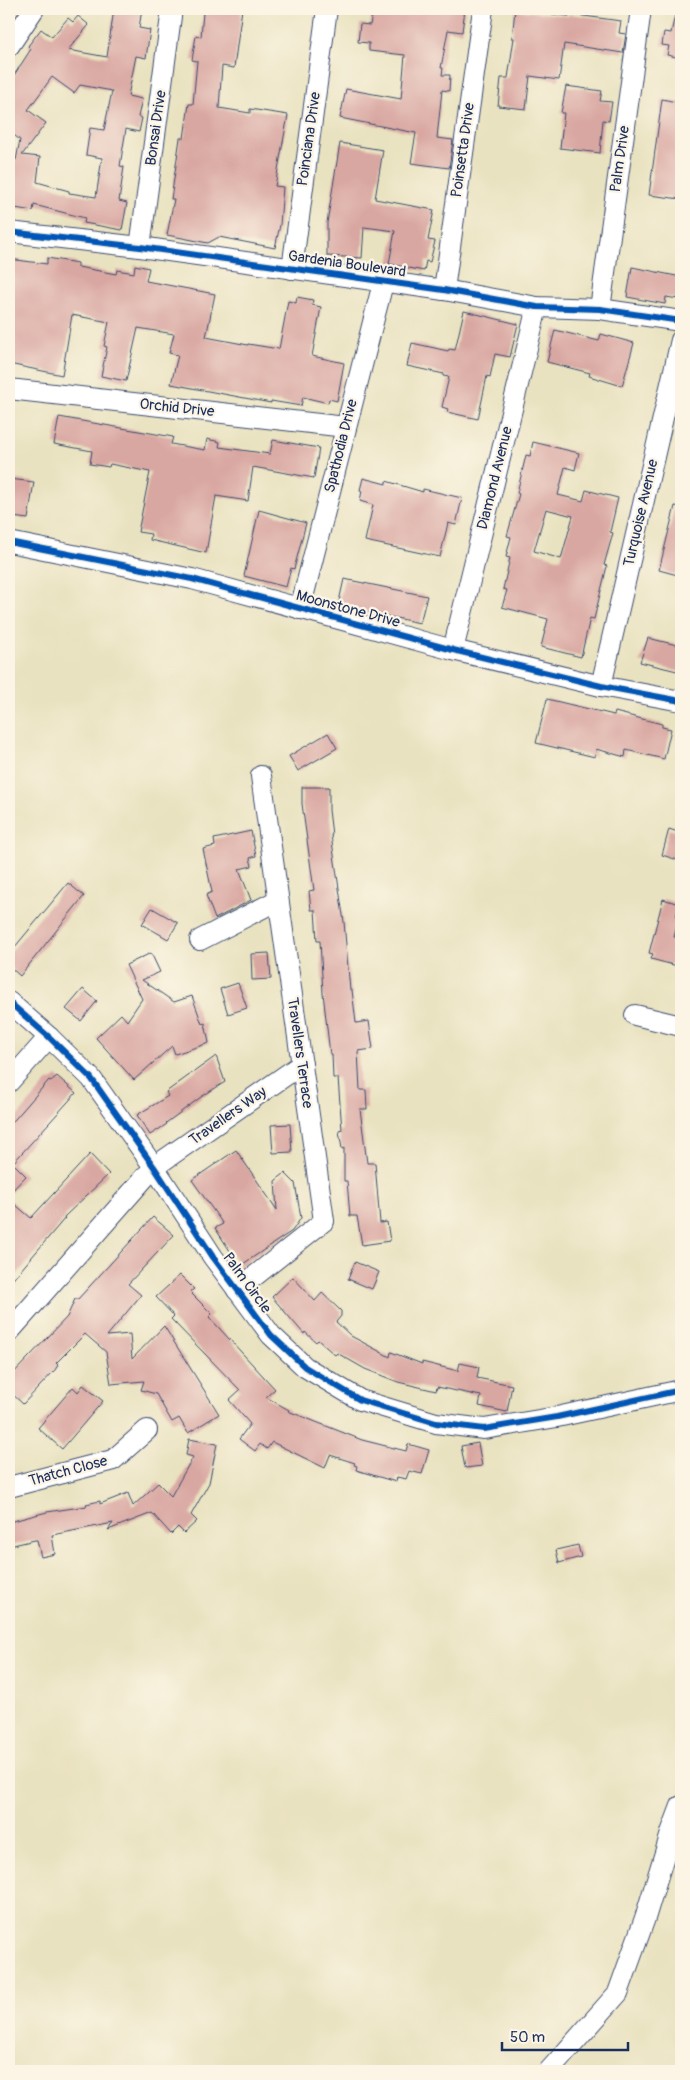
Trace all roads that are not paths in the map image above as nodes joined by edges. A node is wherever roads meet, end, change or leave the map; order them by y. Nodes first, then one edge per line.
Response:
1 (34, 9) edge
2 (172, 9) edge
3 (327, 9) edge
4 (483, 9) edge
5 (641, 9) edge
6 (9, 46) edge
7 (9, 232) edge
8 (140, 247) junction
9 (292, 269) junction
10 (383, 283) junction
11 (444, 290) junction
12 (537, 306) junction
13 (600, 309) junction
14 (681, 321) edge
15 (681, 340) edge
16 (9, 389) edge
17 (346, 427) junction
18 (9, 542) edge
19 (300, 609) junction
20 (454, 650) junction
21 (601, 686) junction
22 (681, 701) edge
23 (261, 776) dead end
24 (278, 900) junction
25 (200, 940) dead end
26 (9, 1002) edge
27 (635, 1015) dead end
28 (681, 1026) edge
29 (49, 1037) junction
30 (302, 1064) junction
31 (9, 1082) edge
32 (154, 1167) junction
33 (237, 1290) junction
34 (9, 1332) edge
35 (681, 1390) edge
36 (147, 1430) dead end
37 (9, 1487) edge
38 (681, 1806) edge
39 (549, 2071) edge

1 - 6 street
2 - 8 street, Bonsai Drive
3 - 9 street, Poinciana Drive
4 - 11 street, Poinsetta Drive
5 - 13 street, Palm Drive
7 - 8 street, Gardenia Boulevard
8 - 9 street, Gardenia Boulevard
9 - 10 street, Gardenia Boulevard
10 - 11 street, Gardenia Boulevard
10 - 17 street, Spathodia Drive
11 - 12 street, Gardenia Boulevard
12 - 13 street, Gardenia Boulevard
12 - 20 street, Diamond Avenue
13 - 14 street, Gardenia Boulevard
15 - 21 street, Turquoise Avenue
16 - 17 street, Orchid Drive
17 - 19 street, Spathodia Drive
18 - 19 street, Moonstone Drive
19 - 20 street, Moonstone Drive
20 - 21 street, Moonstone Drive
21 - 22 street, Moonstone Drive
23 - 24 street, Travellers Terrace
24 - 25 street
24 - 30 street, Travellers Terrace
26 - 29 street, Palm Circle
27 - 28 street
29 - 31 street
29 - 32 street, Palm Circle
30 - 32 street, Travellers Way
30 - 33 street, Travellers Terrace
32 - 33 street, Palm Circle
32 - 34 street
33 - 35 street, Palm Circle
36 - 37 street, Thatch Close
38 - 39 street

